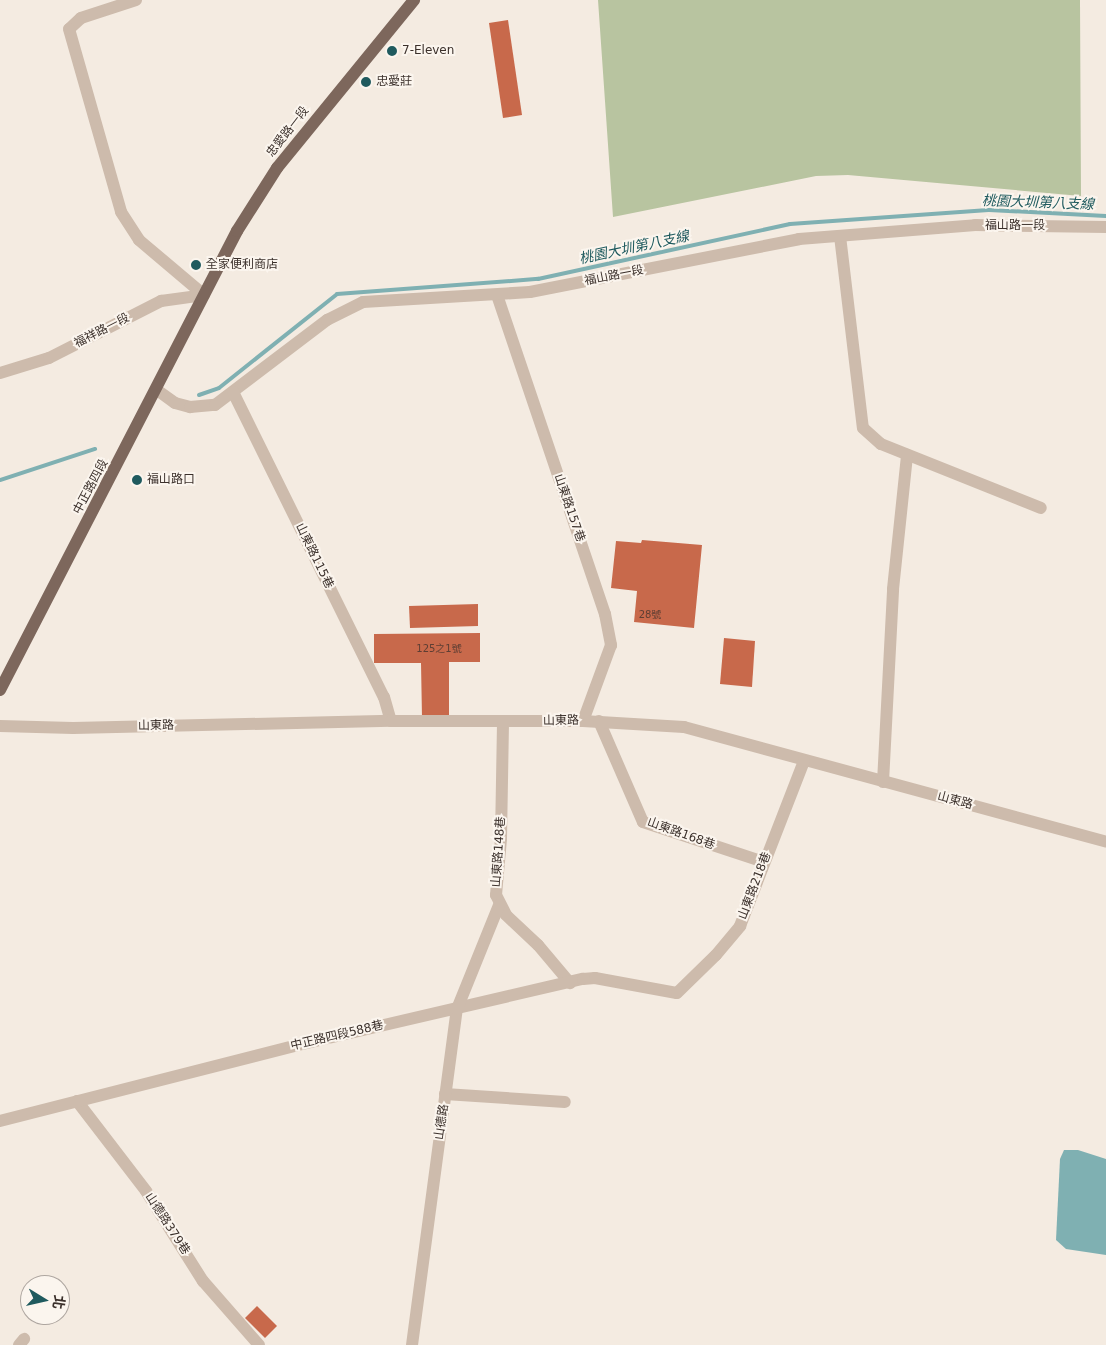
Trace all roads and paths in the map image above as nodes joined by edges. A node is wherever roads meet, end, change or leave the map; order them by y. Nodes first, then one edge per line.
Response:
1 (136, 0) edge
2 (414, 0) edge
3 (1106, 227) edge
4 (840, 236) junction
5 (204, 295) junction
6 (497, 295) junction
7 (0, 373) edge
8 (157, 390) junction
9 (233, 392) junction
10 (907, 455) junction
11 (1041, 508) dead end
12 (0, 690) edge
13 (391, 721) junction
14 (583, 721) junction
15 (599, 721) junction
16 (503, 723) junction
17 (0, 726) edge
18 (804, 761) junction
19 (882, 782) junction
20 (1106, 842) edge
21 (764, 862) junction
22 (500, 906) junction
23 (570, 983) junction
24 (677, 993) joint
25 (457, 1010) junction
26 (445, 1094) junction
27 (77, 1101) junction
28 (565, 1102) dead end
29 (0, 1121) edge
30 (259, 1345) edge
31 (412, 1345) edge

1 - 5 street
2 - 5 main road, 忠愛路一段
3 - 4 street, 福山路一段
4 - 6 street, 福山路一段
4 - 10 street
5 - 7 street, 福祥路一段
5 - 8 main road, 中正路四段
6 - 9 street, 福山路一段
6 - 14 street, 山東路157巷
8 - 9 street, 福山路一段
8 - 12 main road, 中正路四段
9 - 13 street, 山東路115巷
10 - 11 street
10 - 19 street
13 - 16 street, 山東路
13 - 17 street, 山東路
14 - 15 street, 山東路
14 - 16 street, 山東路
15 - 18 street, 山東路
15 - 21 street, 山東路168巷
16 - 22 street, 山東路148巷
18 - 19 street, 山東路
18 - 21 street, 山東路218巷
19 - 20 street, 山東路
21 - 24 street, 山東路218巷
22 - 23 street, 山東路148巷
22 - 25 street, 山德路
23 - 24 street, 中正路四段588巷
23 - 25 street, 中正路四段588巷
25 - 26 street, 山德路
25 - 27 street, 中正路四段588巷
26 - 28 street
26 - 31 street, 山德路
27 - 29 street, 中正路四段588巷
27 - 30 street, 山德路379巷

